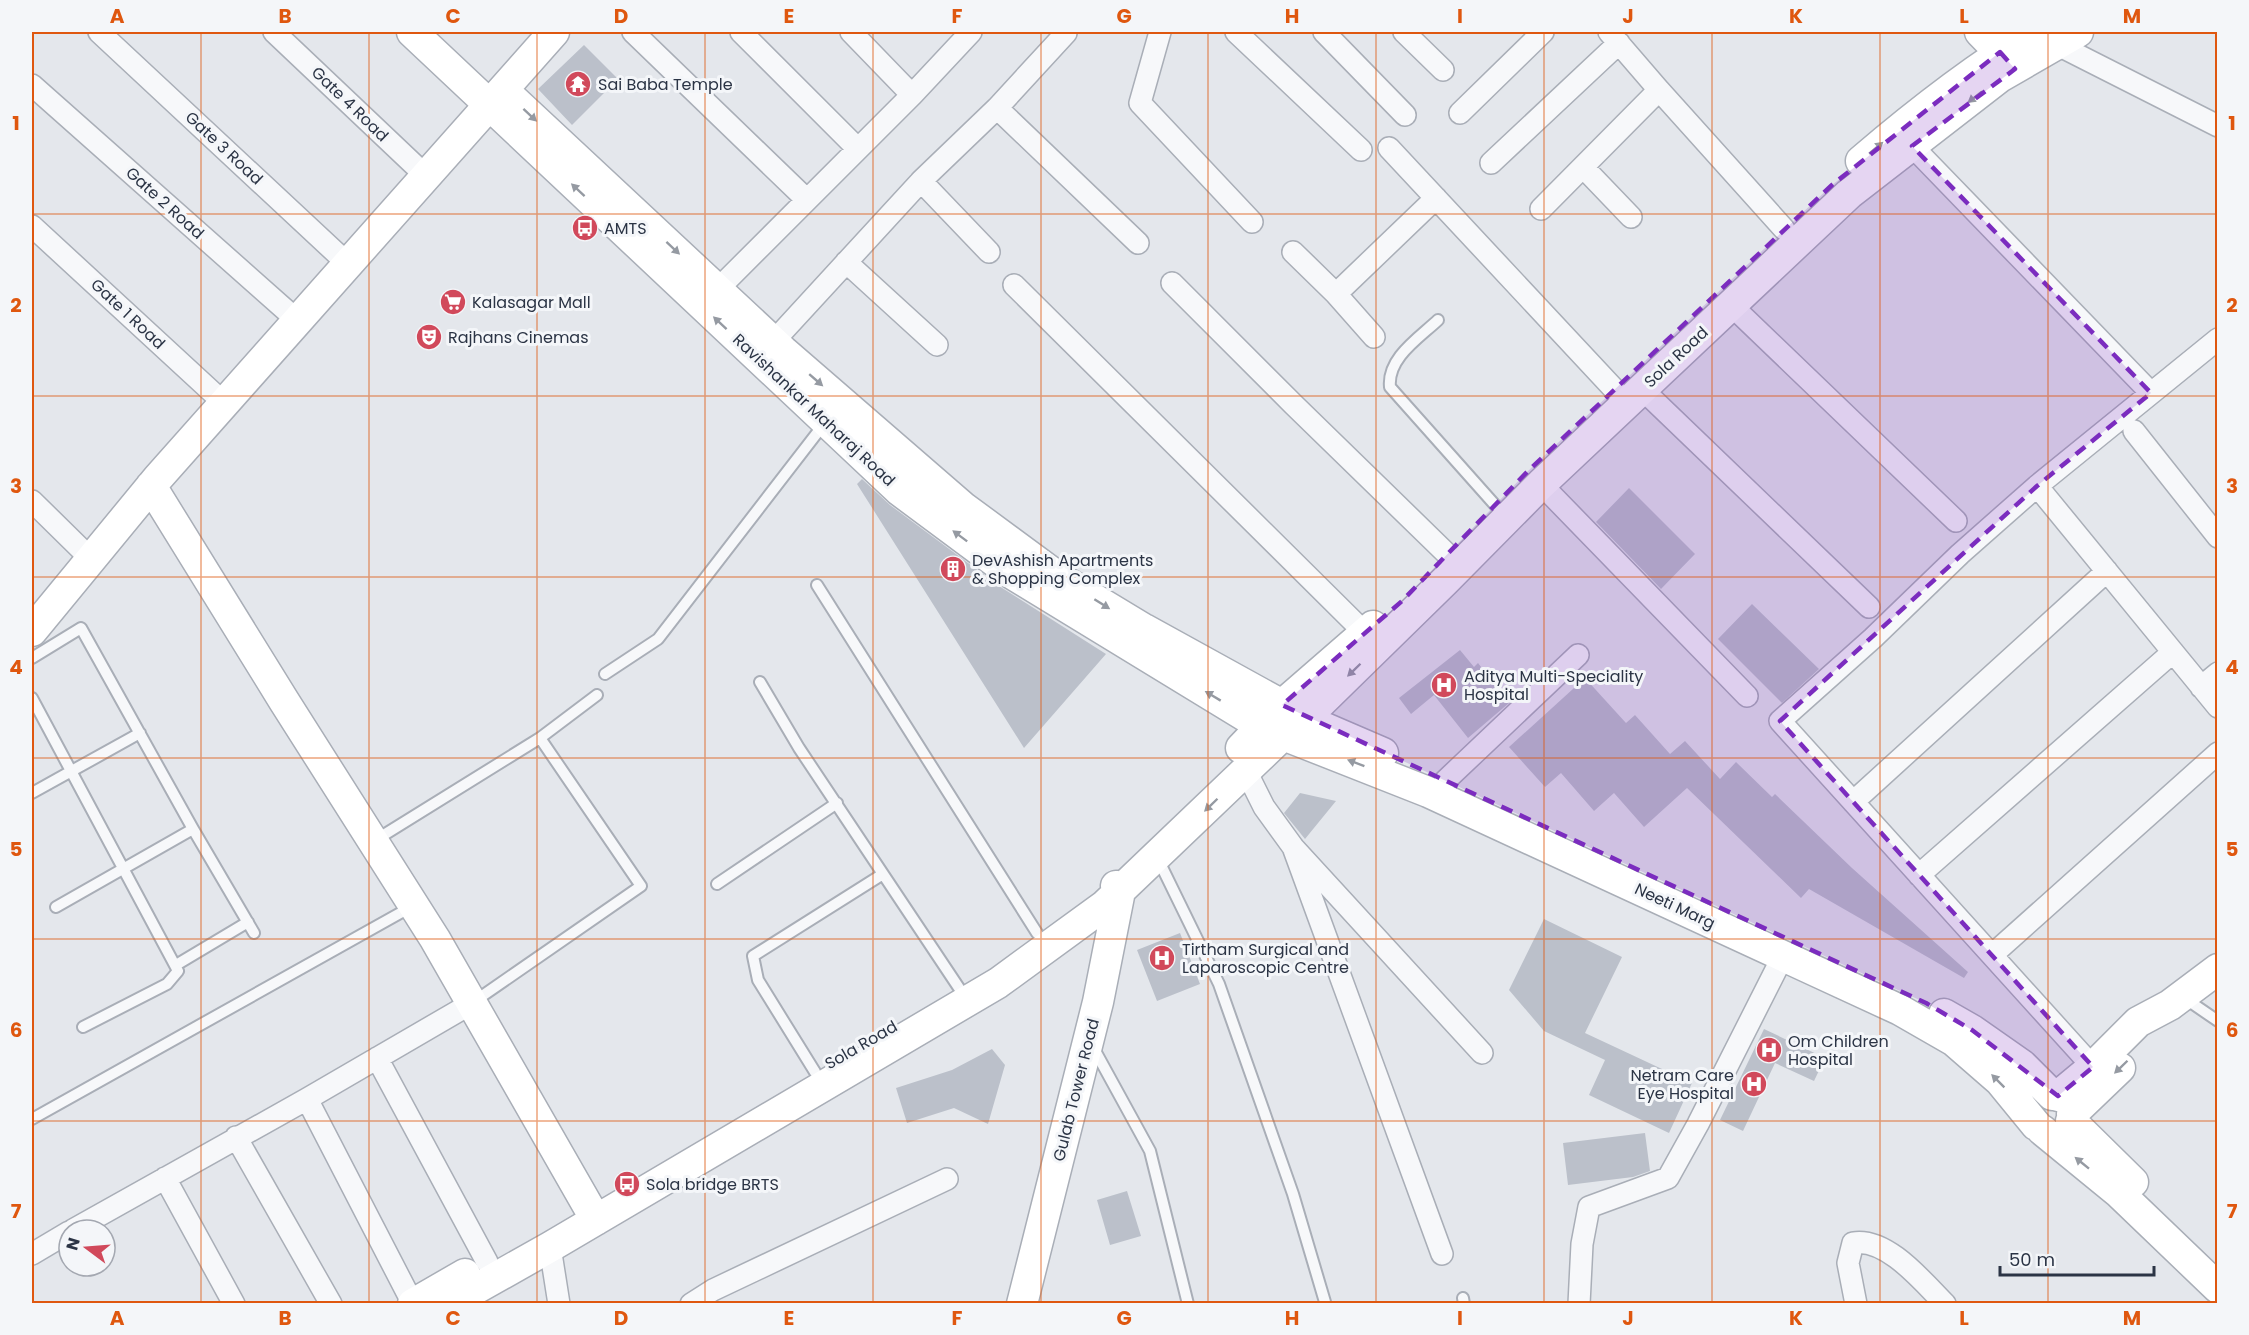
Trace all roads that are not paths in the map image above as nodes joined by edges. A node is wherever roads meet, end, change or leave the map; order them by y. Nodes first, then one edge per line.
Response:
1 (99, 32) edge
2 (274, 32) edge
3 (412, 32) edge
4 (442, 32) edge
5 (554, 32) edge
6 (633, 32) edge
7 (741, 32) edge
8 (851, 32) edge
9 (971, 32) edge
10 (1064, 32) edge
11 (1160, 32) edge
12 (1236, 32) edge
13 (1324, 32) edge
14 (1404, 32) edge
15 (1543, 32) edge
16 (2056, 36) edge
17 (1614, 37) edge
18 (1999, 51) edge
19 (1443, 70) dead end
20 (32, 85) edge
21 (1659, 90) junction
22 (912, 95) junction
23 (496, 98) junction
24 (997, 108) junction
25 (1460, 113) dead end
26 (1405, 115) dead end
27 (2217, 126) edge
28 (1912, 146) junction
29 (1389, 148) dead end
30 (858, 149) junction
31 (1361, 150) dead end
32 (1491, 163) dead end
33 (1583, 167) junction
34 (426, 176) junction
35 (921, 181) junction
36 (1436, 198) junction
37 (807, 200) junction
38 (1541, 209) dead end
39 (1631, 217) dead end
40 (1252, 222) dead end
41 (32, 226) edge
42 (1784, 229) junction
43 (1138, 243) dead end
44 (989, 252) dead end
45 (1293, 252) dead end
46 (846, 262) junction
47 (348, 264) junction
48 (1172, 283) dead end
49 (1014, 285) dead end
50 (717, 290) junction
51 (1336, 294) junction
52 (1731, 305) junction
53 (1438, 320) dead end
54 (298, 321) junction
55 (1374, 337) dead end
56 (2217, 339) edge
57 (773, 342) junction
58 (937, 345) dead end
59 (1628, 389) junction
60 (2151, 393) junction
61 (224, 403) junction
62 (826, 421) junction
63 (2134, 431) dead end
64 (1541, 484) junction
65 (151, 486) junction
66 (2037, 486) junction
67 (32, 501) edge
68 (1494, 505) junction
69 (1956, 521) dead end
70 (2217, 537) edge
71 (1447, 554) junction
72 (90, 558) junction
73 (2107, 571) junction
74 (818, 585) dead end
75 (1869, 607) dead end
76 (32, 631) edge
77 (1365, 633) junction
78 (2173, 652) junction
79 (1578, 655) dead end
80 (32, 658) edge
81 (2217, 673) edge
82 (605, 674) dead end
83 (760, 682) dead end
84 (2201, 687) junction
85 (597, 695) dead end
86 (1747, 696) dead end
87 (32, 698) edge
88 (2217, 707) edge
89 (1283, 721) junction
90 (140, 733) junction
91 (540, 738) junction
92 (2217, 753) edge
93 (71, 771) junction
94 (1246, 771) junction
95 (1445, 781) junction
96 (32, 793) edge
97 (1853, 802) junction
98 (837, 803) junction
99 (193, 829) junction
100 (373, 842) junction
101 (1293, 847) junction
102 (1157, 857) junction
103 (124, 868) junction
104 (883, 874) junction
105 (1919, 875) junction
106 (717, 884) dead end
107 (1107, 892) junction
108 (414, 905) junction
109 (56, 907) dead end
110 (248, 922) junction
111 (254, 933) dead end
112 (1037, 933) junction
113 (1992, 955) junction
114 (1783, 956) junction
115 (176, 965) junction
116 (2217, 969) edge
117 (959, 988) junction
118 (2176, 1001) junction
119 (472, 1003) junction
120 (2217, 1021) edge
121 (83, 1027) dead end
122 (1089, 1040) junction
123 (1482, 1053) dead end
124 (377, 1058) junction
125 (2093, 1066) junction
126 (815, 1072) junction
127 (307, 1099) junction
128 (2063, 1106) junction
129 (32, 1119) edge
130 (2039, 1128) junction
131 (236, 1137) junction
132 (165, 1178) junction
133 (947, 1179) dead end
134 (591, 1212) junction
135 (94, 1218) edge
136 (57, 1239) edge
137 (550, 1247) junction
138 (32, 1254) edge
139 (1442, 1254) dead end
140 (487, 1262) junction
141 (2217, 1264) edge
142 (2217, 1288) edge
143 (1325, 1302) dead end
144 (234, 1304) edge
145 (331, 1304) edge
146 (413, 1304) edge
147 (449, 1304) edge
148 (559, 1304) edge
149 (691, 1304) edge
150 (1007, 1304) edge
151 (1022, 1304) edge
152 (1188, 1304) edge
153 (1579, 1304) edge
154 (1856, 1304) edge
155 (1945, 1304) edge

1 - 47 street, Gate 3 Road
2 - 34 street, Gate 4 Road
3 - 23 main road, Ravishankar Maharaj Road
4 - 23 main road, Ravishankar Maharaj Road
5 - 23 main road
6 - 37 street
7 - 30 street
8 - 22 street
9 - 22 street
10 - 24 street
11 - 40 street
12 - 31 street
13 - 26 street
14 - 19 street
15 - 25 street
16 - 18 main road, Sola Road
16 - 27 street
17 - 21 street
17 - 32 street
18 -> 28 main road, Sola Road
42 -> 18 main road, Sola Road
20 - 54 street, Gate 2 Road
21 - 33 street
21 - 42 street
22 - 30 street
23 - 34 main road
23 -> 50 main road, Ravishankar Maharaj Road
62 -> 23 main road, Ravishankar Maharaj Road
24 - 35 street
24 - 43 street
28 - 52 main road, Sola Road
28 - 60 street
29 - 36 street
30 - 37 street
33 - 38 street
33 - 39 street
34 - 47 main road
35 - 44 street
35 - 46 street
36 - 51 street
36 - 59 street
37 - 50 street
41 - 61 street, Gate 1 Road
42 - 59 main road, Sola Road
45 - 51 street
46 - 57 street
46 - 58 street
47 - 54 main road
48 - 71 street
49 - 77 street
50 - 57 main road, Ravishankar Maharaj Road
51 - 55 street
52 - 59 main road, Sola Road
52 - 69 street
53 - 68 lane
54 - 61 main road
56 - 60 street
57 -> 89 main road, Ravishankar Maharaj Road
59 - 64 main road, Sola Road
59 - 68 main road, Sola Road
59 - 75 street
60 - 66 street
61 - 65 main road
62 - 82 lane
89 -> 62 main road, Ravishankar Maharaj Road
63 - 70 street
64 - 86 street
64 -> 89 main road, Sola Road
65 - 72 main road
65 - 100 main road
66 - 73 street
66 - 97 street
67 - 72 street
68 - 71 main road, Sola Road
71 - 77 main road, Sola Road
72 - 76 main road
73 - 78 street
73 - 97 street
74 - 112 lane
77 - 89 main road, Sola Road
78 - 84 street
78 - 105 street
79 - 95 street
80 - 90 lane
81 - 84 street
83 - 98 lane
84 - 88 street
85 - 91 lane
87 - 93 lane
89 - 94 main road, Sola Road
89 - 95 main road
89 - 107 main road, Sola Road
114 -> 89 main road, Neeti Marg
90 - 93 lane
90 - 99 lane
91 - 100 lane
91 - 119 lane
92 - 113 street
93 - 96 lane
93 - 103 lane
94 - 101 street
94 -> 102 main road, Sola Road
95 - 128 main road
97 - 105 street
98 - 104 lane
98 - 106 lane
99 - 103 lane
99 - 110 lane
100 - 108 main road
101 - 123 street
101 - 139 street
102 - 107 main road, Sola Road
102 - 143 lane
103 - 109 lane
103 - 115 lane
104 - 117 lane
104 - 126 lane
105 - 113 street
107 - 112 main road, Sola Road
107 - 122 main road, Gulab Tower Road
107 - 134 main road, Sola Road
107 - 150 main road
108 - 119 main road
108 - 129 lane
110 - 111 lane
110 - 115 lane
112 - 117 main road, Sola Road
113 - 125 street
130 -> 114 main road, Neeti Marg
114 - 153 street
115 - 121 lane
116 - 118 main road
117 - 126 main road, Sola Road
118 - 120 lane
118 - 125 main road
118 -> 128 main road
119 - 124 street
119 - 134 main road
122 - 151 main road, Gulab Tower Road
122 - 152 lane
124 - 127 street
124 - 140 street
125 - 128 main road
126 - 134 main road, Sola Road
127 - 131 street
127 - 146 street
128 - 130 main road
128 - 141 main road
142 -> 130 main road, Neeti Marg
131 - 132 street
131 - 145 street
132 - 135 street
132 - 144 street
133 - 149 street
134 - 137 main road, Sola Road
134 - 140 main road, Sola Road
136 - 138 street
137 - 147 main road, Sola Road
137 - 148 street
140 - 146 main road, Sola Road
154 - 155 street

